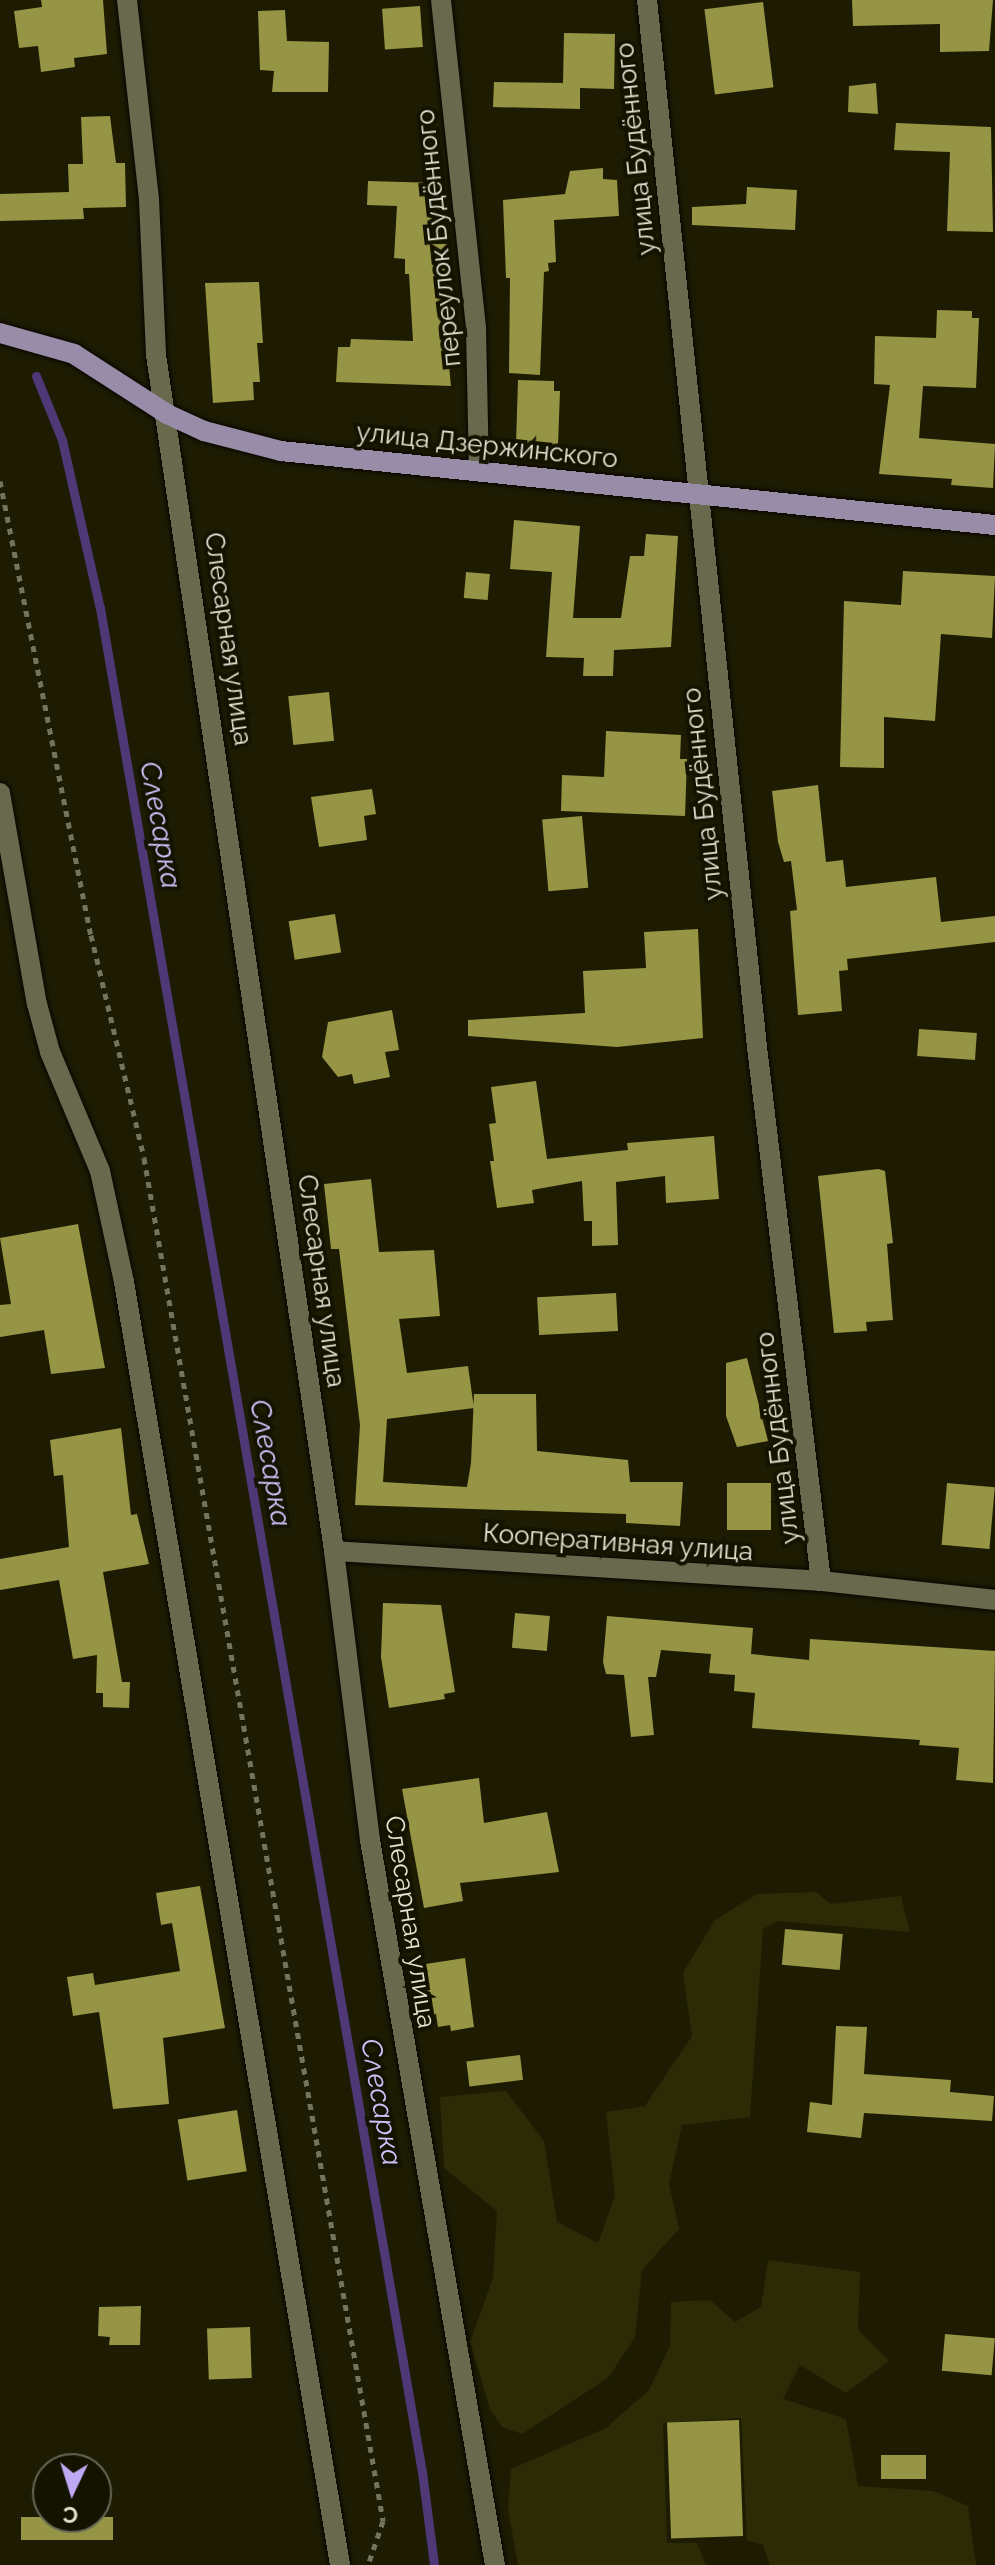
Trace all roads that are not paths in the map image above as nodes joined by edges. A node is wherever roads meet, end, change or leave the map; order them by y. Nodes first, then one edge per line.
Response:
1 (127, 0) edge
2 (441, 0) edge
3 (647, 0) edge
4 (0, 333) edge
5 (167, 414) junction
6 (479, 471) junction
7 (697, 493) junction
8 (995, 525) edge
9 (0, 793) edge
10 (334, 1551) junction
11 (821, 1581) junction
12 (995, 1600) edge
13 (340, 2565) edge
14 (495, 2565) edge

1 - 5 street, Слесарная улица
2 - 6 street, переулок Будённого
3 - 7 street, улица Будённого
4 - 5 main road, улица Дзержинского
5 - 6 main road, улица Дзержинского
5 - 10 street, Слесарная улица
6 - 7 main road, улица Дзержинского
7 - 8 main road, улица Дзержинского
7 - 11 street, улица Будённого
9 - 13 street
10 - 11 street, Кооперативная улица
10 - 14 street, Слесарная улица
11 - 12 street, Кооперативная улица

